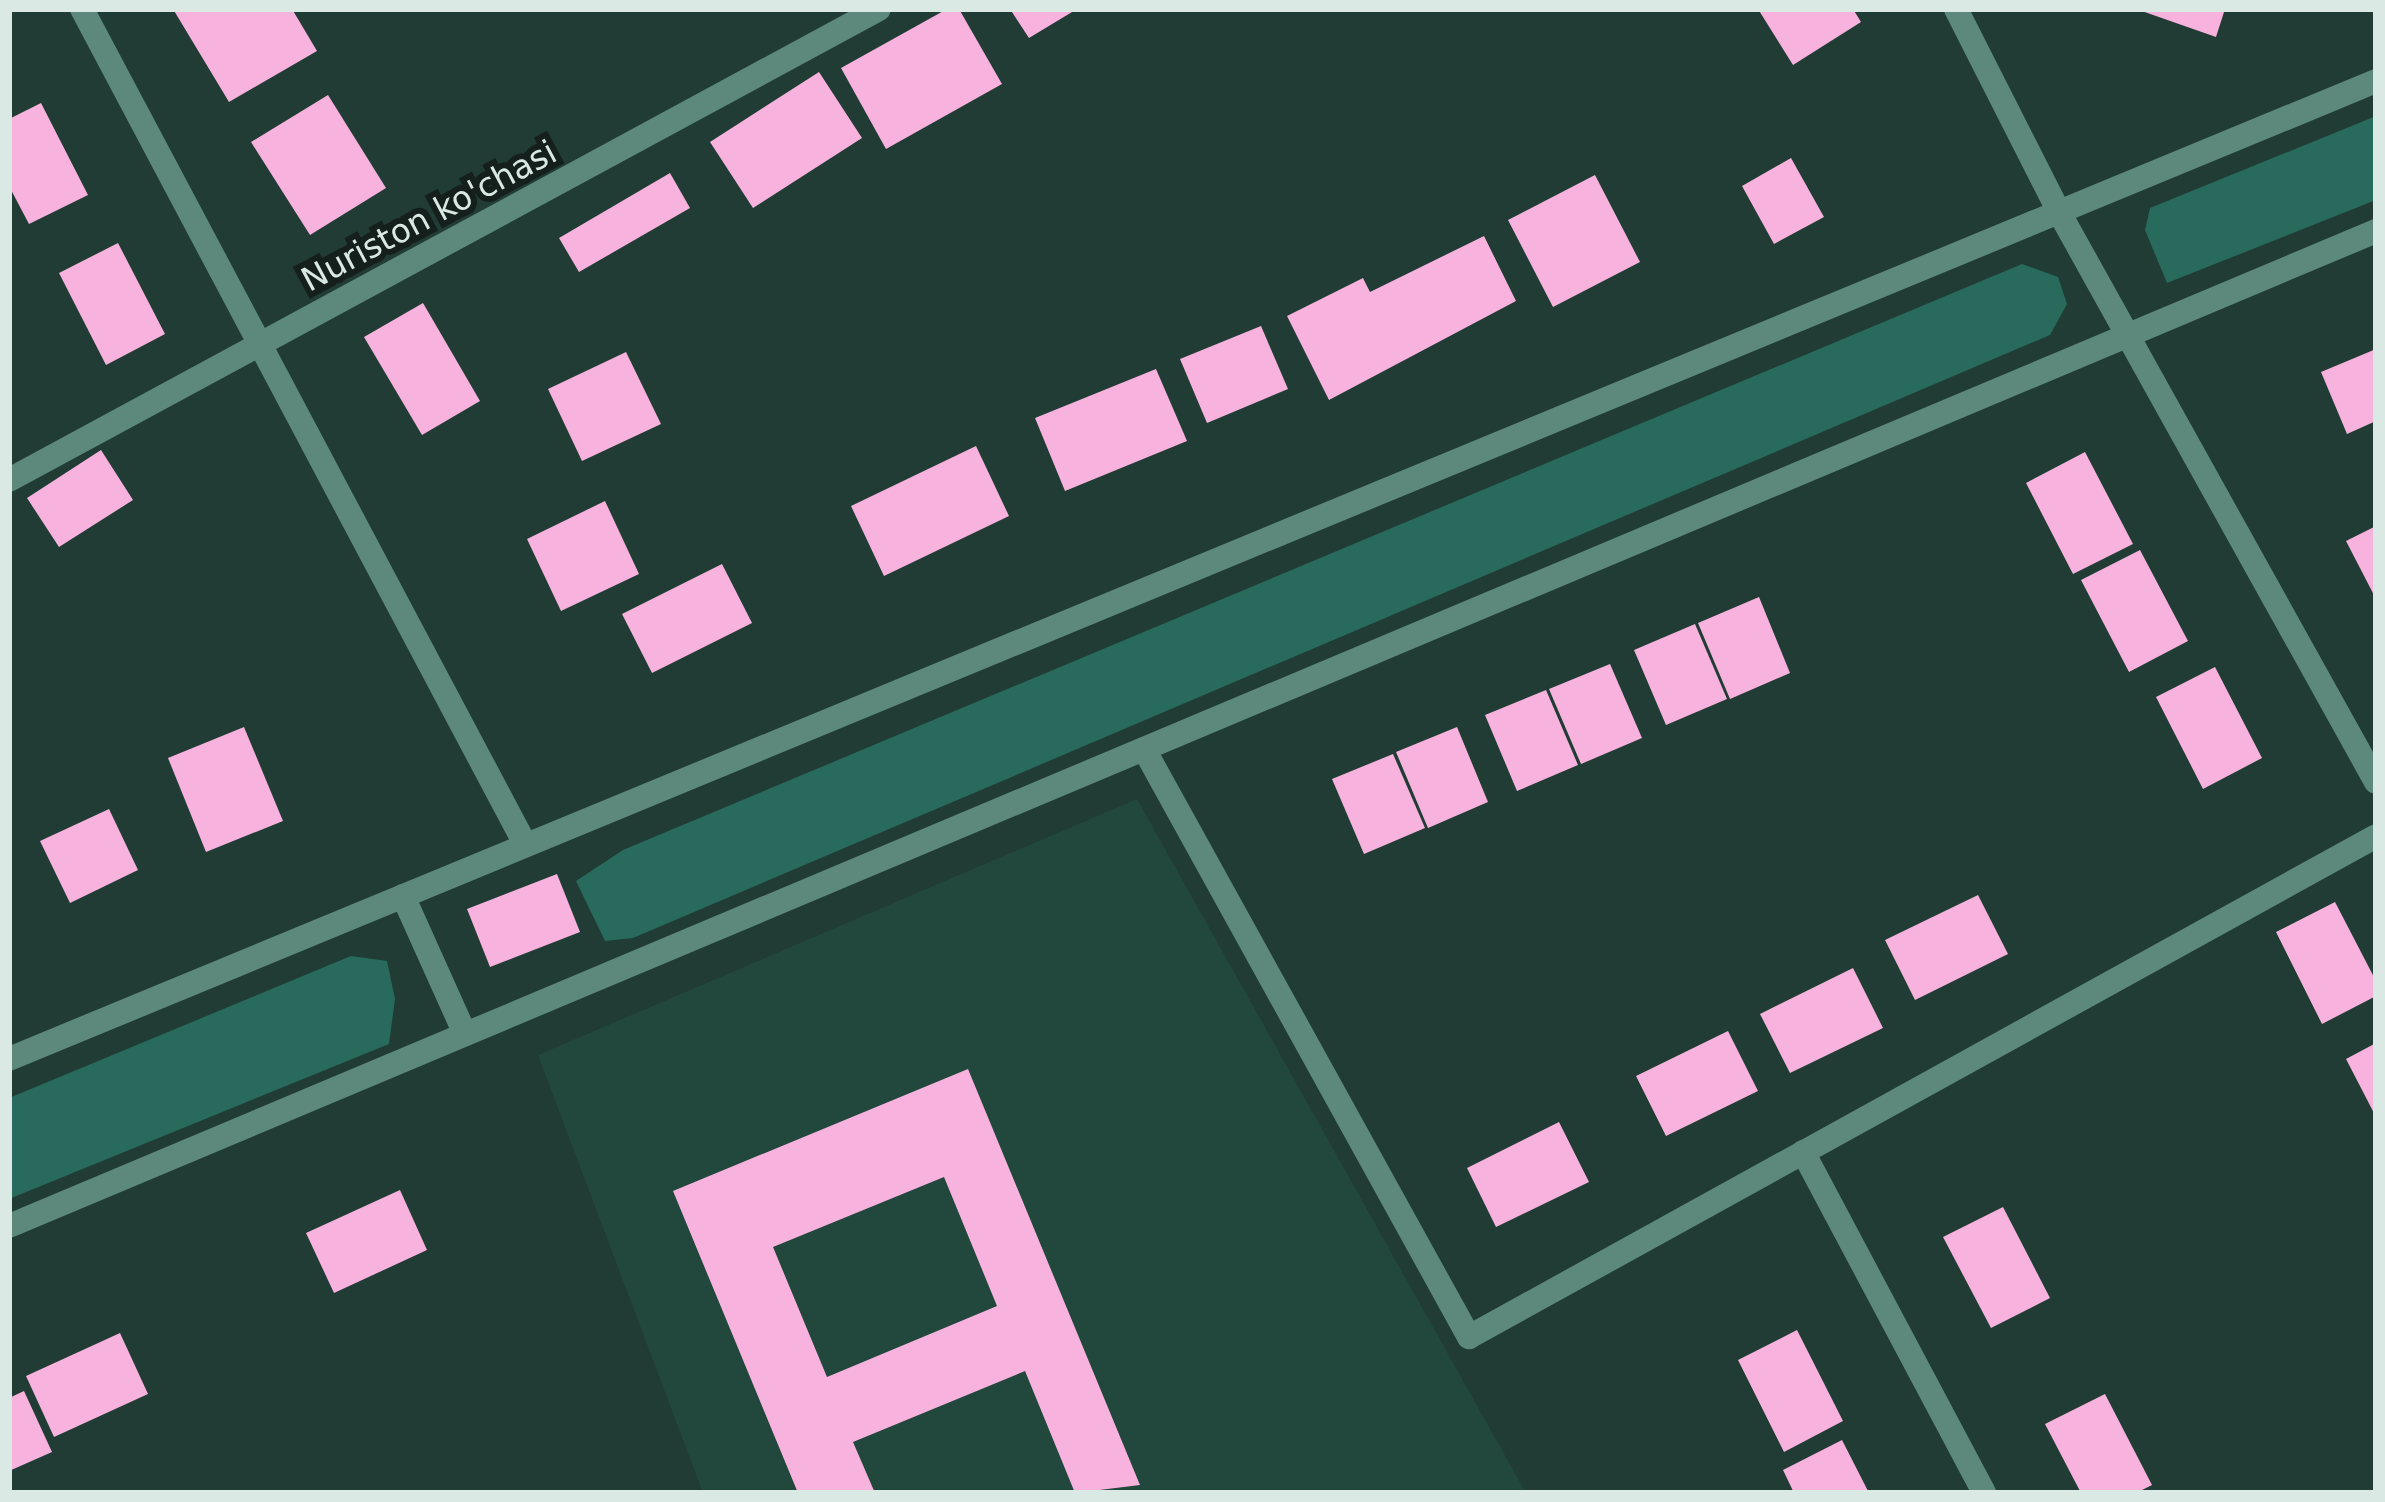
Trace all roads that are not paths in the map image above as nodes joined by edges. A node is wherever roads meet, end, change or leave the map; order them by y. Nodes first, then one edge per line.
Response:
1 (82, 9) edge
2 (880, 9) edge
3 (1956, 9) edge
4 (2376, 80) edge
5 (2059, 212) junction
6 (2376, 231) edge
7 (2131, 334) junction
8 (257, 346) junction
9 (9, 480) edge
10 (1144, 749) junction
11 (2376, 782) edge
12 (2376, 836) edge
13 (525, 844) junction
14 (403, 896) junction
15 (465, 1034) junction
16 (9, 1059) edge
17 (1803, 1152) junction
18 (9, 1226) edge
19 (1984, 1493) edge

1 - 8 street
2 - 8 street, Nuriston ko'chasi
3 - 5 street
4 - 5 street
5 - 7 street
5 - 13 street
6 - 7 street
7 - 10 street
7 - 11 street
8 - 9 street, Nuriston ko'chasi
8 - 13 street
10 - 15 street
10 - 17 street
12 - 17 street
13 - 14 street
14 - 15 street
14 - 16 street
15 - 18 street
17 - 19 street

